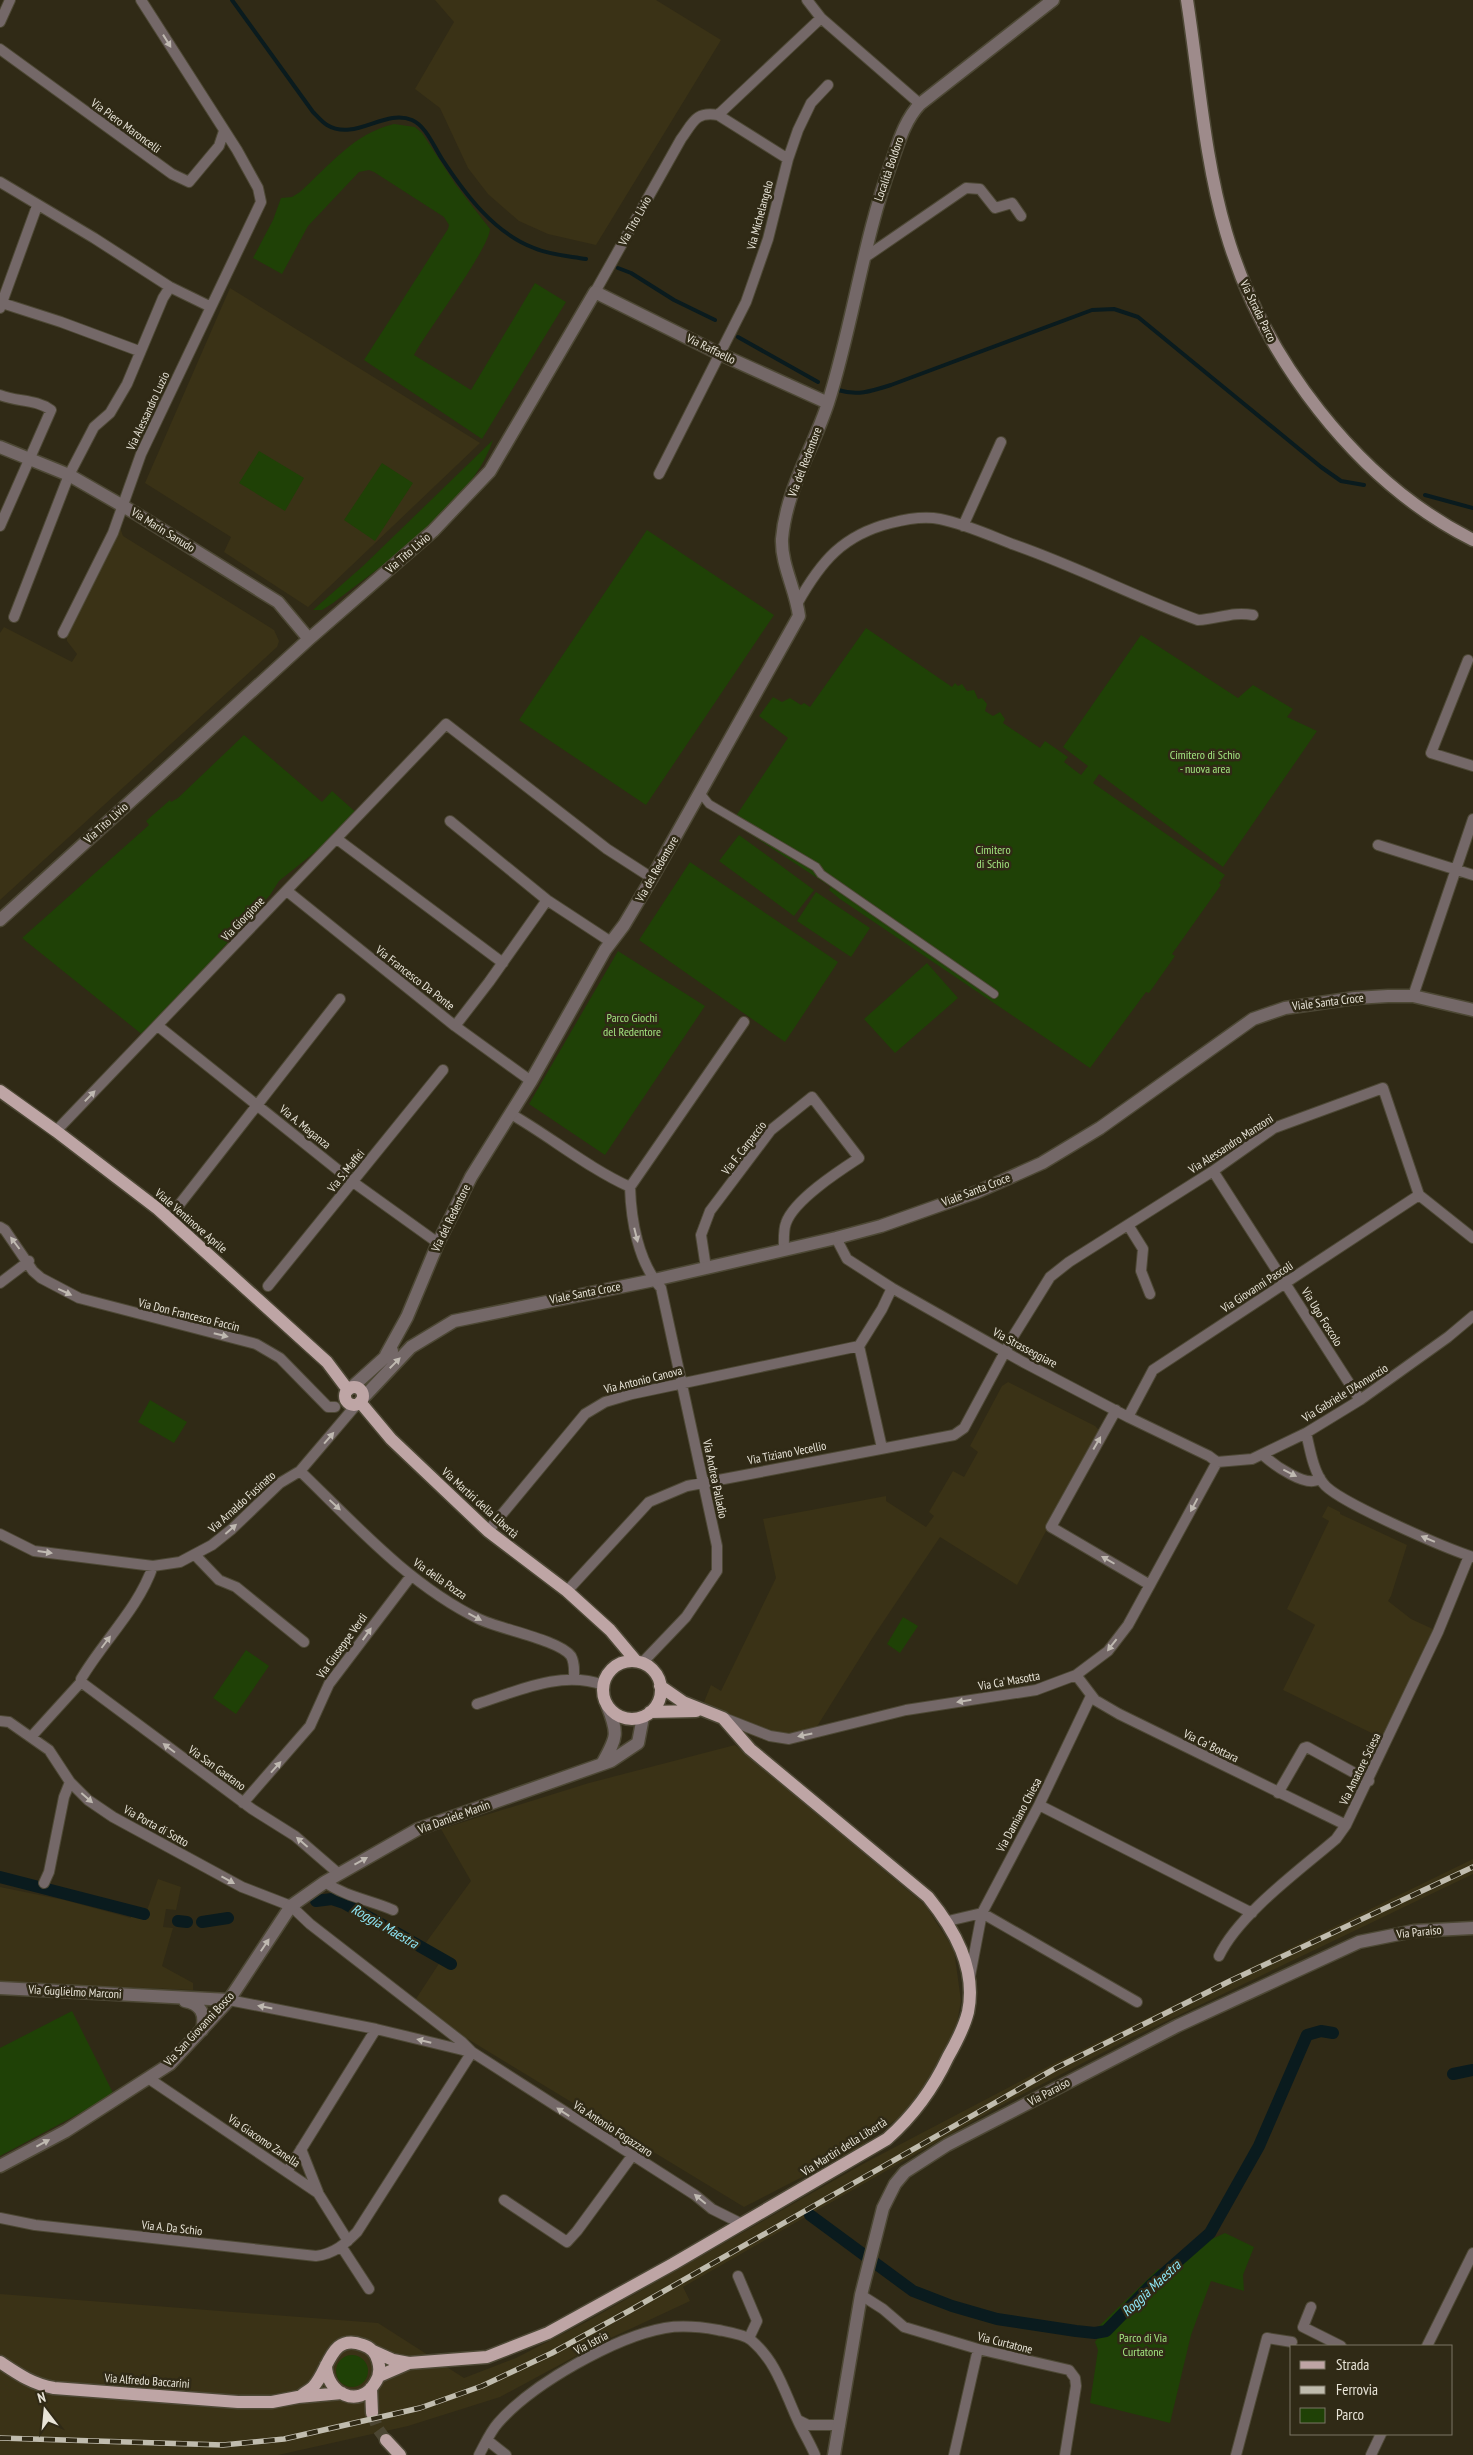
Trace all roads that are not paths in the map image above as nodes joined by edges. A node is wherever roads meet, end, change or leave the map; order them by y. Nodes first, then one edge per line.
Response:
1 (10, 0) edge
2 (140, 0) edge
3 (807, 0) edge
4 (1054, 0) edge
5 (1187, 0) edge
6 (821, 18) junction
7 (0, 22) edge
8 (0, 49) edge
9 (828, 85) dead end
10 (920, 104) junction
11 (718, 116) junction
12 (224, 131) junction
13 (788, 160) junction
14 (0, 182) edge
15 (37, 206) junction
16 (1021, 216) dead end
17 (864, 258) junction
18 (170, 287) junction
19 (595, 292) junction
20 (1, 306) edge
21 (211, 307) junction
22 (139, 351) junction
23 (720, 354) junction
24 (0, 395) edge
25 (830, 397) junction
26 (1001, 442) dead end
27 (0, 447) edge
28 (30, 459) junction
29 (660, 474) dead end
30 (70, 475) junction
31 (124, 506) junction
32 (0, 526) edge
33 (963, 526) junction
34 (1473, 540) edge
35 (797, 604) junction
36 (1253, 615) dead end
37 (14, 617) dead end
38 (63, 632) dead end
39 (309, 639) junction
40 (1468, 660) dead end
41 (1473, 766) edge
42 (700, 794) junction
43 (1473, 819) edge
44 (450, 821) dead end
45 (337, 839) junction
46 (1378, 845) dead end
47 (1457, 869) junction
48 (1473, 876) edge
49 (652, 878) junction
50 (287, 891) junction
51 (547, 900) junction
52 (0, 920) edge
53 (611, 942) junction
54 (503, 963) junction
55 (994, 994) dead end
56 (1413, 996) junction
57 (340, 1000) dead end
58 (1473, 1010) edge
59 (744, 1022) dead end
60 (158, 1026) junction
61 (455, 1026) junction
62 (443, 1070) dead end
63 (531, 1081) junction
64 (0, 1091) edge
65 (258, 1105) junction
66 (511, 1114) junction
67 (56, 1131) junction
68 (1213, 1171) junction
69 (353, 1182) junction
70 (630, 1186) junction
71 (1419, 1195) junction
72 (179, 1205) dead end
73 (1128, 1225) junction
74 (0, 1227) edge
75 (836, 1238) junction
76 (1473, 1238) edge
77 (438, 1243) junction
78 (784, 1250) junction
79 (29, 1261) junction
80 (706, 1268) junction
81 (654, 1280) junction
82 (0, 1283) edge
83 (1286, 1283) junction
84 (268, 1286) dead end
85 (892, 1288) junction
86 (1150, 1294) dead end
87 (1473, 1316) edge
88 (407, 1317) junction
89 (411, 1342) junction
90 (859, 1346) junction
91 (1005, 1352) junction
92 (386, 1355) junction
93 (682, 1383) junction
94 (349, 1389) junction
95 (1360, 1400) junction
96 (360, 1402) junction
97 (335, 1407) dead end
98 (1116, 1410) junction
99 (1128, 1417) junction
100 (1306, 1433) junction
101 (882, 1448) junction
102 (1262, 1455) junction
103 (1217, 1462) junction
104 (300, 1471) junction
105 (1320, 1478) junction
106 (703, 1483) junction
107 (488, 1532) junction
108 (0, 1534) edge
109 (195, 1555) junction
110 (1471, 1557) edge
111 (153, 1566) junction
112 (411, 1576) junction
113 (1150, 1585) junction
114 (567, 1591) junction
115 (613, 1634) junction
116 (304, 1642) dead end
117 (639, 1662) junction
118 (616, 1666) junction
119 (1076, 1675) junction
120 (574, 1678) junction
121 (81, 1682) junction
122 (603, 1685) junction
123 (660, 1686) junction
124 (1091, 1696) junction
125 (477, 1704) dead end
126 (607, 1705) junction
127 (704, 1711) junction
128 (646, 1715) junction
129 (723, 1718) junction
130 (0, 1721) edge
131 (31, 1738) junction
132 (616, 1739) junction
133 (634, 1748) junction
134 (602, 1764) junction
135 (1369, 1781) junction
136 (70, 1782) junction
137 (1278, 1792) junction
138 (244, 1803) junction
139 (1039, 1805) junction
140 (1346, 1825) junction
141 (339, 1874) junction
142 (325, 1882) junction
143 (44, 1883) dead end
144 (291, 1906) junction
145 (394, 1910) dead end
146 (982, 1913) junction
147 (1252, 1913) junction
148 (948, 1921) junction
149 (1473, 1928) edge
150 (1219, 1956) dead end
151 (969, 1982) junction
152 (0, 1988) edge
153 (149, 1996) junction
154 (229, 2000) junction
155 (1136, 2002) dead end
156 (376, 2029) junction
157 (202, 2030) junction
158 (472, 2052) junction
159 (148, 2078) junction
160 (300, 2150) junction
161 (632, 2156) junction
162 (0, 2166) edge
163 (287, 2172) junction
164 (318, 2193) junction
165 (504, 2200) dead end
166 (0, 2218) edge
167 (742, 2224) junction
168 (344, 2244) junction
169 (1473, 2254) edge
170 (738, 2276) dead end
171 (370, 2289) dead end
172 (861, 2295) junction
173 (1311, 2307) dead end
174 (749, 2338) junction
175 (1292, 2342) dead end
176 (1339, 2345) edge
177 (1428, 2345) edge
178 (978, 2349) junction
179 (373, 2351) junction
180 (0, 2362) edge
181 (409, 2363) junction
182 (326, 2365) junction
183 (379, 2376) junction
184 (371, 2388) junction
185 (342, 2394) junction
186 (355, 2396) junction
187 (298, 2397) junction
188 (798, 2420) junction
189 (840, 2425) junction
190 (1381, 2435) edge
191 (386, 2440) tunnel mouth
192 (487, 2440) junction
193 (400, 2455) edge
194 (479, 2455) edge
195 (506, 2455) edge
196 (815, 2455) edge
197 (834, 2455) edge
198 (954, 2455) edge
199 (1065, 2455) edge
200 (1236, 2455) edge
201 (1371, 2455) edge

1 - 7 street
2 -> 12 street
3 - 6 street
4 - 10 street, Località Boldoro
5 - 34 main road, Via Strada Parco
6 - 10 street
6 - 11 street
8 - 12 street, Via Piero Maroncelli
9 - 13 street, Via Michelangelo
10 - 17 street, Località Boldoro
11 - 13 street
11 - 19 street, Via Tito Livio
12 - 21 street, Via Alessandro Luzio
13 - 23 street, Via Michelangelo
14 - 15 street
15 - 18 street
15 - 20 street
16 - 17 street
17 - 25 street, Località Boldoro
18 - 21 street
18 - 22 street
19 - 23 street, Via Raffaello
19 - 39 street, Via Tito Livio
20 - 22 street
21 - 31 street, Via Alessandro Luzio
22 - 30 street
23 - 25 street, Via Raffaello
23 - 29 street, Via Michelangelo
24 - 28 street
25 - 35 street, Via del Redentore
26 - 33 street
27 - 28 street, Via Marin Sanudo
28 - 30 street, Via Marin Sanudo
28 - 32 street
30 - 31 street, Via Marin Sanudo
30 - 37 street
31 - 38 street, Via Alessandro Luzio
31 - 39 street, Via Marin Sanudo
33 - 35 street
33 - 36 street
35 - 42 street, Via del Redentore
39 - 52 street, Via Tito Livio
40 - 41 street
42 - 49 street, Via del Redentore
42 - 55 street
43 - 47 street
44 - 51 street
45 - 49 street, Via Giorgione
45 - 50 street, Via Giorgione
45 - 54 street
46 - 47 street
47 - 48 street
47 - 56 street
49 - 53 street, Via del Redentore
50 - 60 street, Via Giorgione
50 - 61 street, Via Francesco Da Ponte
51 - 53 street
51 - 54 street
53 - 63 street, Via del Redentore
54 - 61 street
56 - 58 street, Viale Santa Croce
56 - 75 street, Viale Santa Croce
57 - 65 street
59 - 70 street
60 - 65 street, Via A. Maganza
67 -> 60 street, Via Giorgione
61 - 63 street, Via Francesco Da Ponte
62 - 69 street, Via S. Maffei
63 - 66 street, Via del Redentore
64 - 67 main road, Viale Ventinove Aprile
65 - 69 street, Via A. Maganza
65 - 72 street
66 - 70 street
66 - 77 street, Via del Redentore
67 - 94 main road, Viale Ventinove Aprile
68 - 71 street, Via Alessandro Manzoni
68 - 73 street, Via Alessandro Manzoni
68 - 83 street, Via Ugo Foscolo
69 - 77 street, Via A. Maganza
69 - 84 street, Via S. Maffei
70 -> 81 street, Via Andrea Palladio
71 - 76 street
71 - 83 street, Via Giovanni Pascoli
73 - 86 street
73 - 91 street, Via Alessandro Manzoni
79 -> 74 street, Via Don Francesco Faccin
75 - 78 street, Viale Santa Croce
75 - 85 street, Via Strasseggiare
77 - 88 street, Via del Redentore
78 - 80 street, Viale Santa Croce
78 - 80 street, Via F. Carpaccio
79 - 82 street
79 -> 97 street, Via Don Francesco Faccin
80 - 81 street, Viale Santa Croce
81 - 89 street, Viale Santa Croce
81 - 93 street, Via Andrea Palladio
83 - 95 street, Via Ugo Foscolo
83 - 99 street, Via Giovanni Pascoli
85 - 90 street
85 - 91 street, Via Strasseggiare
87 - 95 street, Via Gabriele D'Annunzio
88 - 89 street
88 - 92 street, Via del Redentore
89 - 92 street, Viale Santa Croce
96 -> 89 street, Viale Santa Croce
90 - 93 street, Via Antonio Canova
90 - 101 street
91 - 98 street, Via Strasseggiare
91 - 101 street, Via Tiziano Vecellio
92 - 94 street, Viale Santa Croce
93 - 106 street, Via Andrea Palladio
93 - 107 street, Via Antonio Canova
94 - 96 main road, Viale Ventinove Aprile
95 - 100 street, Via Gabriele D'Annunzio
104 -> 96 street, Via Arnaldo Fusinato
96 - 107 main road, Via Martiri della Libertà
98 - 99 street, Via Strasseggiare
113 -> 98 street
99 - 103 street, Via Strasseggiare
100 - 102 street, Via Gabriele D'Annunzio
100 - 105 street
101 - 106 street, Via Tiziano Vecellio
102 - 103 street, Via Gabriele D'Annunzio
102 -> 105 street
103 -> 113 street, Via Ca' Masotta
109 -> 104 street, Via Arnaldo Fusinato
104 -> 112 street, Via della Pozza
110 -> 105 street
106 - 114 street, Via Tiziano Vecellio
106 - 117 street, Via Andrea Palladio
107 - 114 main road, Via Martiri della Libertà
108 -> 111 street, Via Arnaldo Fusinato
109 - 111 street, Via Arnaldo Fusinato
109 - 116 street
110 - 135 street, Via Amatore Sciesa
121 -> 111 street
112 -> 120 street, Via della Pozza
138 -> 112 street, Via Giuseppe Verdi
113 -> 119 street, Via Ca' Masotta
114 - 115 main road, Via Martiri della Libertà
115 - 117 main road, Via Martiri della Libertà
115 - 118 main road
117 - 118 main road
117 - 123 main road, Via Martiri della Libertà
118 - 122 main road
119 - 124 street, Via Ca' Bottara
119 -> 129 street, Via Ca' Masotta
120 - 122 street
120 - 125 street
121 - 131 street
138 -> 121 street, Via San Gaetano
122 - 126 main road
123 - 127 main road, Via Martiri della Libertà
123 - 128 main road
124 - 137 street, Via Ca' Bottara
124 - 139 street, Via Damiano Chiesa
126 - 128 main road, Via Martiri della Libertà
126 - 132 street
127 - 128 main road, Via Martiri della Libertà
127 - 129 main road, Via Martiri della Libertà
128 - 133 street
129 - 148 main road, Via Martiri della Libertà
130 - 131 street, Via Porta di Sotto
131 - 136 street, Via Porta di Sotto
132 - 133 street
132 - 134 street
133 - 134 street, Via Daniele Manin
141 -> 134 street, Via Daniele Manin
135 - 137 street
135 - 140 street, Via Amatore Sciesa
136 - 143 street
136 -> 144 street, Via Porta di Sotto
137 - 140 street, Via Ca' Bottara
141 -> 138 street, Via San Gaetano
139 - 146 street, Via Damiano Chiesa
139 - 147 street
140 - 147 street, Via Amatore Sciesa
141 - 142 street, Via Daniele Manin
142 - 144 street, Via Daniele Manin
142 - 145 street
154 -> 144 street, Via San Giovanni Bosco
144 - 158 street
146 - 148 street
146 - 151 street, Via Damiano Chiesa
146 - 155 street
147 - 150 street, Via Amatore Sciesa
148 - 151 main road, Via Martiri della Libertà
149 - 172 street, Via Paraiso
151 - 167 main road, Via Martiri della Libertà
152 - 153 street, Via Guglielmo Marconi
153 - 154 street, Via Guglielmo Marconi
153 - 157 street, Via Guglielmo Marconi
156 -> 154 street
154 - 157 street, Via San Giovanni Bosco
158 -> 156 street
156 - 160 street
157 - 159 street, Via San Giovanni Bosco
161 -> 158 street, Via Antonio Fogazzaro
158 - 168 street
162 -> 159 street, Via San Giovanni Bosco
159 - 163 street, Via Giacomo Zanella
160 - 163 street
160 - 164 street
161 - 165 street
167 -> 161 street, Via Antonio Fogazzaro
163 - 164 street, Via Giacomo Zanella
164 - 168 street, Via Giacomo Zanella
166 - 168 street, Via A. Da Schio
167 - 181 main road, Via Martiri della Libertà
168 - 171 street
169 - 177 street
170 - 174 street
172 - 178 street, Via Curtatone
172 - 189 street, Via Paraiso
173 - 176 street
174 - 188 street
174 - 192 street, Via Istria
175 - 200 street
178 - 198 street
178 - 199 street, Via Curtatone
179 - 181 main road, Via Martiri della Libertà
179 - 182 main road, Via Alfredo Baccarini
179 - 183 main road
180 - 187 main road, Via Alfredo Baccarini
181 - 183 main road, Via Martiri della Libertà
182 - 185 main road
182 - 187 main road, Via Alfredo Baccarini
183 - 184 main road
184 - 186 main road
184 - 186 main road
185 - 186 main road, Via Alfredo Baccarini
185 - 187 main road, Via Alfredo Baccarini
188 - 189 street
188 - 196 street
189 - 197 street, Via Paraiso
190 - 201 street
191 - 193 main road
192 - 194 street, Via Istria
192 - 195 street

